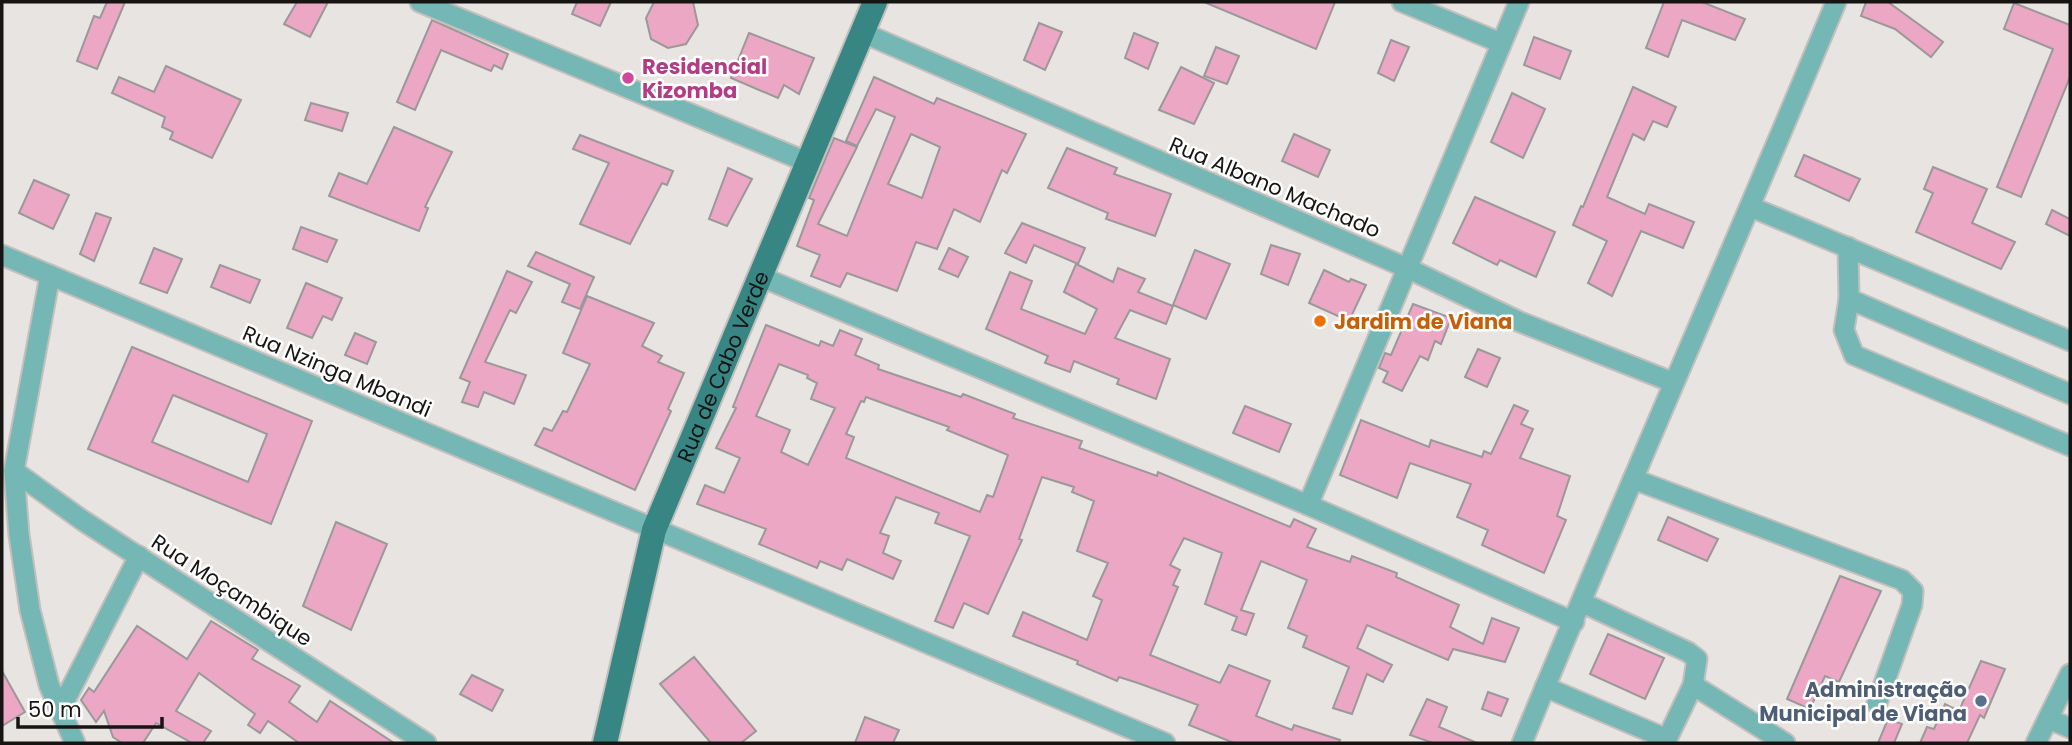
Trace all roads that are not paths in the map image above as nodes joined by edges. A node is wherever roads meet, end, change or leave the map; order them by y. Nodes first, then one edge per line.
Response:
1 (420, 2) edge
2 (875, 2) edge
3 (1402, 2) edge
4 (1519, 2) edge
5 (1836, 2) edge
6 (861, 32) junction
7 (1501, 43) junction
8 (807, 163) junction
9 (1751, 207) junction
10 (1849, 247) junction
11 (2, 255) edge
12 (1407, 268) junction
13 (50, 275) junction
14 (759, 276) junction
15 (1849, 299) junction
16 (2070, 341) edge
17 (1672, 382) junction
18 (2070, 394) edge
19 (2070, 446) edge
20 (14, 471) junction
21 (1633, 479) junction
22 (1308, 505) junction
23 (654, 530) junction
24 (139, 555) junction
25 (1583, 603) junction
26 (1574, 622) junction
27 (2070, 674) edge
28 (1693, 685) junction
29 (1545, 687) junction
30 (1877, 703) dead end
31 (60, 710) junction
32 (2049, 719) junction
33 (2070, 729) edge
34 (75, 743) edge
35 (426, 743) edge
36 (605, 743) edge
37 (1165, 743) edge
38 (1522, 743) edge
39 (1784, 743) edge
40 (2036, 743) edge

1 - 8 street
2 - 6 main road, Rua de Cabo Verde
3 - 7 street
4 - 7 street
5 - 9 street
6 - 8 main road, Rua de Cabo Verde
6 - 12 street, Rua Albano Machado
7 - 12 street
8 - 14 main road, Rua de Cabo Verde
9 - 10 street
9 - 17 street
10 - 15 street
10 - 16 street
11 - 13 street, Rua Nzinga Mbandi
12 - 17 street, Rua Albano Machado
12 - 22 street
13 - 20 street
13 - 23 street, Rua Nzinga Mbandi
14 - 22 street
14 - 23 main road, Rua de Cabo Verde
15 - 18 street
15 - 19 street
17 - 21 street
20 - 24 street, Rua Moçambique
20 - 31 street
21 - 25 street
21 - 30 street
22 - 26 street
23 - 36 main road, Rua de Cabo Verde
23 - 37 street, Rua Nzinga Mbandi
24 - 31 street
24 - 35 street, Rua Moçambique
25 - 26 street
25 - 28 street
26 - 29 street
27 - 32 street
28 - 29 street
28 - 39 street
29 - 38 street
31 - 34 street
32 - 33 street
32 - 40 street

